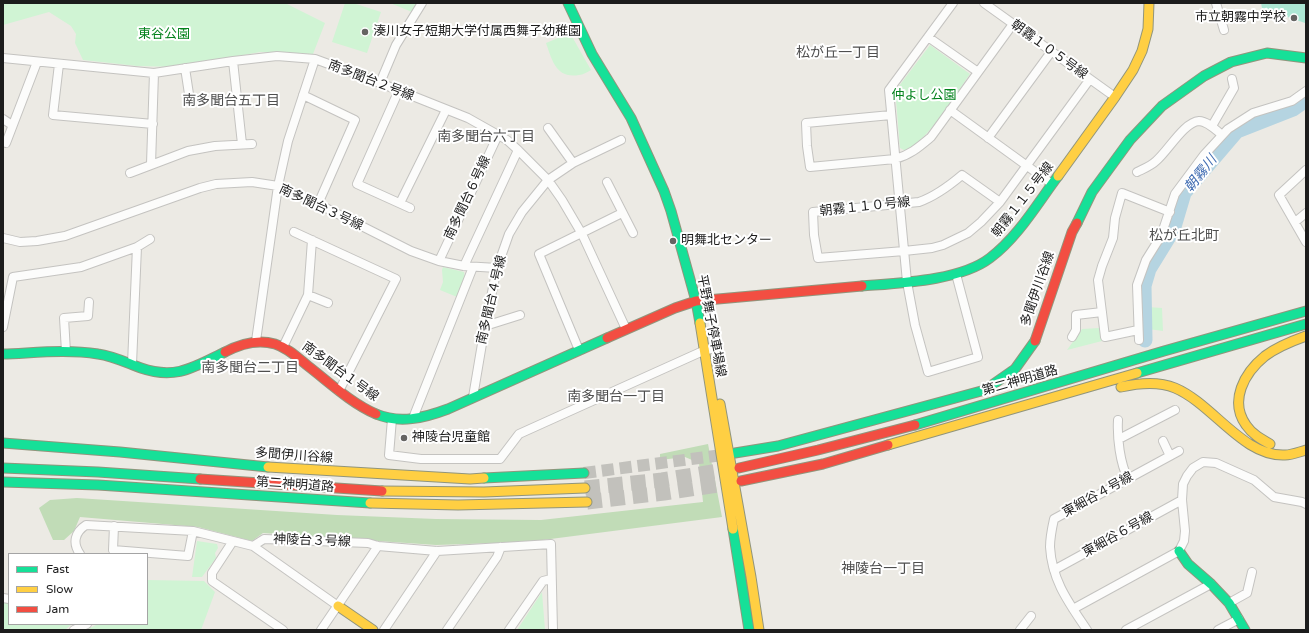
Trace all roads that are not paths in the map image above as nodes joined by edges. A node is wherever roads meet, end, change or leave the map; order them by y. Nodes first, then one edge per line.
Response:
1 (422, 3) edge
2 (568, 3) edge
3 (577, 3) edge
4 (953, 3) edge
5 (984, 3) edge
6 (1149, 3) edge
7 (1216, 3) edge
8 (1014, 24) junction
9 (1224, 30) dead end
10 (928, 37) junction
11 (1052, 52) junction
12 (3, 58) edge
13 (1306, 58) edge
14 (315, 59) junction
15 (233, 61) junction
16 (37, 62) junction
17 (59, 64) junction
18 (185, 68) junction
19 (154, 72) junction
20 (978, 72) junction
21 (1232, 79) dead end
22 (1090, 80) junction
23 (380, 83) junction
24 (399, 90) junction
25 (1306, 91) edge
26 (189, 94) dead end
27 (303, 95) junction
28 (1114, 98) junction
29 (446, 110) junction
30 (950, 110) junction
31 (891, 115) junction
32 (3, 119) edge
33 (153, 124) junction
34 (12, 125) junction
35 (1212, 126) junction
36 (548, 128) dead end
37 (498, 135) junction
38 (1222, 135) junction
39 (988, 138) junction
40 (621, 140) dead end
41 (6, 143) dead end
42 (242, 144) junction
43 (252, 144) dead end
44 (518, 150) junction
45 (895, 159) junction
46 (573, 163) junction
47 (151, 164) junction
48 (1026, 165) junction
49 (1306, 170) edge
50 (1137, 172) dead end
51 (130, 173) dead end
52 (548, 180) junction
53 (607, 182) dead end
54 (1052, 184) junction
55 (278, 186) junction
56 (1000, 202) junction
57 (400, 203) junction
58 (318, 204) junction
59 (899, 204) junction
60 (410, 208) dead end
61 (1170, 212) junction
62 (622, 213) junction
63 (1306, 213) edge
64 (1295, 222) junction
65 (294, 232) dead end
66 (632, 233) dead end
67 (582, 234) junction
68 (3, 238) edge
69 (150, 239) dead end
70 (312, 240) junction
71 (1306, 242) edge
72 (137, 247) junction
73 (904, 251) junction
74 (439, 261) junction
75 (464, 266) junction
76 (473, 267) junction
77 (497, 268) junction
78 (956, 274) junction
79 (907, 282) junction
80 (308, 295) junction
81 (699, 301) junction
82 (89, 302) dead end
83 (328, 303) dead end
84 (1306, 306) edge
85 (1306, 311) edge
86 (1102, 312) junction
87 (520, 315) dead end
88 (1306, 324) edge
89 (485, 326) junction
90 (3, 327) edge
91 (626, 329) junction
92 (1138, 330) junction
93 (1306, 336) edge
94 (1072, 337) dead end
95 (1139, 340) dead end
96 (256, 341) junction
97 (283, 346) junction
98 (579, 350) junction
99 (707, 350) junction
100 (1164, 351) junction
101 (66, 352) junction
102 (3, 354) edge
103 (132, 364) junction
104 (1082, 390) junction
105 (339, 391) junction
106 (473, 397) junction
107 (1175, 410) dead end
108 (413, 418) junction
109 (392, 419) junction
110 (1118, 420) dead end
111 (1119, 439) junction
112 (1163, 441) dead end
113 (1306, 441) edge
114 (3, 443) edge
115 (1306, 450) edge
116 (1179, 451) dead end
117 (735, 453) tunnel mouth
118 (1170, 456) junction
119 (3, 468) edge
120 (739, 468) tunnel mouth
121 (584, 473) tunnel mouth
122 (1128, 479) junction
123 (741, 481) tunnel mouth
124 (3, 482) edge
125 (585, 488) tunnel mouth
126 (1182, 500) junction
127 (587, 502) tunnel mouth
128 (1306, 504) edge
129 (114, 526) junction
130 (193, 531) junction
131 (232, 541) junction
132 (253, 546) junction
133 (378, 546) junction
134 (501, 547) junction
135 (437, 550) junction
136 (1179, 551) junction
137 (79, 553) edge
138 (1054, 570) junction
139 (1252, 572) dead end
140 (551, 579) junction
141 (1211, 584) junction
142 (1230, 603) junction
143 (338, 606) junction
144 (1073, 609) junction
145 (1031, 616) dead end
146 (1239, 619) junction
147 (85, 625) edge
148 (74, 630) edge
149 (283, 630) edge
150 (321, 630) edge
151 (373, 630) edge
152 (384, 630) edge
153 (447, 630) edge
154 (509, 630) edge
155 (554, 630) edge
156 (749, 630) edge
157 (759, 630) edge
158 (1020, 630) edge
159 (1087, 630) edge
160 (1126, 630) edge
161 (1218, 630) edge
162 (1245, 630) edge

1 - 23 street
2 - 81 main road, 平野舞子停車場線
3 - 81 main road, 平野舞子停車場線
4 - 10 street
5 - 8 street, 朝霧１０５号線
6 - 28 main road, 朝霧１１５号線
7 - 9 street
8 - 11 street, 朝霧１０５号線
8 - 20 street
10 - 20 street
10 - 31 street
11 - 22 street, 朝霧１０５号線
11 - 39 street
12 - 16 street, 南多聞台２号線
13 - 117 main road, 多聞伊川谷線
14 - 15 street, 南多聞台２号線
14 - 23 street, 南多聞台２号線
14 - 27 street
15 - 18 street, 南多聞台２号線
15 - 42 street
16 - 17 street, 南多聞台２号線
16 - 34 street
17 - 19 street, 南多聞台２号線
17 - 33 street
18 - 19 street, 南多聞台２号線
18 - 26 street
19 - 33 street
20 - 30 street
21 - 35 street
22 - 28 street, 朝霧１０５号線
22 - 48 street, 朝霧１１０号線
23 - 24 street, 南多聞台２号線
24 - 29 street, 南多聞台２号線
24 - 57 street
25 - 38 street
27 - 55 street
27 - 58 street
28 - 54 main road, 朝霧１１５号線
29 - 37 street, 南多聞台２号線
29 - 57 street
30 - 39 street
30 - 45 street
31 - 45 street
31 - 45 street
32 - 34 street
33 - 47 street
34 - 41 street
35 - 38 street
35 - 50 street
36 - 46 street
37 - 44 street, 南多聞台２号線
37 - 74 street, 南多聞台６号線
38 - 61 street
39 - 48 street
40 - 46 street, 南多聞台４号線
42 - 43 street
42 - 47 street
44 - 52 street, 南多聞台２号線
44 - 75 street
45 - 59 street
46 - 52 street, 南多聞台４号線
47 - 51 street
48 - 54 street
48 - 56 street, 朝霧１１０号線
49 - 64 street
52 - 67 street, 南多聞台２号線
52 - 77 street, 南多聞台４号線
53 - 62 street
54 - 78 main road, 朝霧１１５号線
55 - 58 street, 南多聞台３号線
55 - 68 street, 南多聞台３号線
55 - 96 street
56 - 59 street, 朝霧１１０号線
56 - 73 street, 朝霧１１０号線
57 - 60 street
58 - 74 street, 南多聞台３号線
59 - 73 street
59 - 73 street, 朝霧１１０号線
61 - 86 street
61 - 92 street
62 - 66 street
62 - 67 street
63 - 64 street
64 - 71 street
65 - 70 street
67 - 91 street, 南多聞台２号線
67 - 98 street
69 - 72 street
70 - 80 street
70 - 105 street
72 - 90 street
72 - 103 street
73 - 79 street
74 - 75 street, 南多聞台３号線
75 - 76 street, 南多聞台３号線
76 - 77 street, 南多聞台３号線
76 - 108 street
77 - 89 street, 南多聞台４号線
78 - 79 main road, 朝霧１１５号線
78 - 79 street
79 - 81 main road, 朝霧１１５号線
80 - 83 street
80 - 97 street
81 - 91 main road, 南多聞台１号線
81 - 99 main road, 平野舞子停車場線
82 - 101 street
84 - 100 main road
85 - 100 main road, 第二神明道路
86 - 92 street
86 - 94 street
87 - 89 street
88 - 104 main road, 第二神明道路
89 - 106 street, 南多聞台４号線
91 - 98 main road, 南多聞台１号線
92 - 95 street
93 - 113 main road
96 - 97 main road, 南多聞台１号線
96 - 103 main road, 南多聞台１号線
97 - 105 main road, 南多聞台１号線
98 - 106 main road, 南多聞台１号線
99 - 109 street
99 - 156 main road, 平野舞子停車場線
99 - 157 main road, 平野舞子停車場線
100 - 120 main road, 第二神明道路
101 - 102 main road, 南多聞台１号線
101 - 103 main road, 南多聞台１号線
104 - 115 main road
104 - 123 main road, 第二神明道路
105 - 109 main road, 南多聞台１号線
106 - 108 main road, 南多聞台１号線
107 - 111 street
108 - 109 main road, 南多聞台１号線
110 - 111 street
111 - 122 street
112 - 118 street
114 - 121 main road, 多聞伊川谷線
116 - 118 street, 東細谷４号線
118 - 122 street, 東細谷４号線
119 - 125 main road, 第二神明道路
122 - 138 street, 東細谷４号線
124 - 127 main road, 第二神明道路
126 - 128 street
126 - 136 street
126 - 138 street, 東細谷６号線
129 - 130 street
129 - 130 street
129 - 137 street
130 - 131 street
131 - 132 street
131 - 149 street
132 - 133 street, 神陵台３号線
132 - 143 street
133 - 135 street, 神陵台３号線
133 - 143 street
134 - 135 street, 神陵台３号線
134 - 140 street, 神陵台３号線
134 - 153 street
135 - 152 street
136 - 141 main road
136 - 144 street
138 - 144 street, 東細谷４号線
139 - 142 street
140 - 154 street
140 - 155 street
141 - 142 main road
141 - 160 street
142 - 146 main road
143 - 150 street
143 - 151 main road
144 - 159 street, 東細谷４号線
145 - 158 street
146 - 161 street
146 - 162 main road
147 - 148 street

